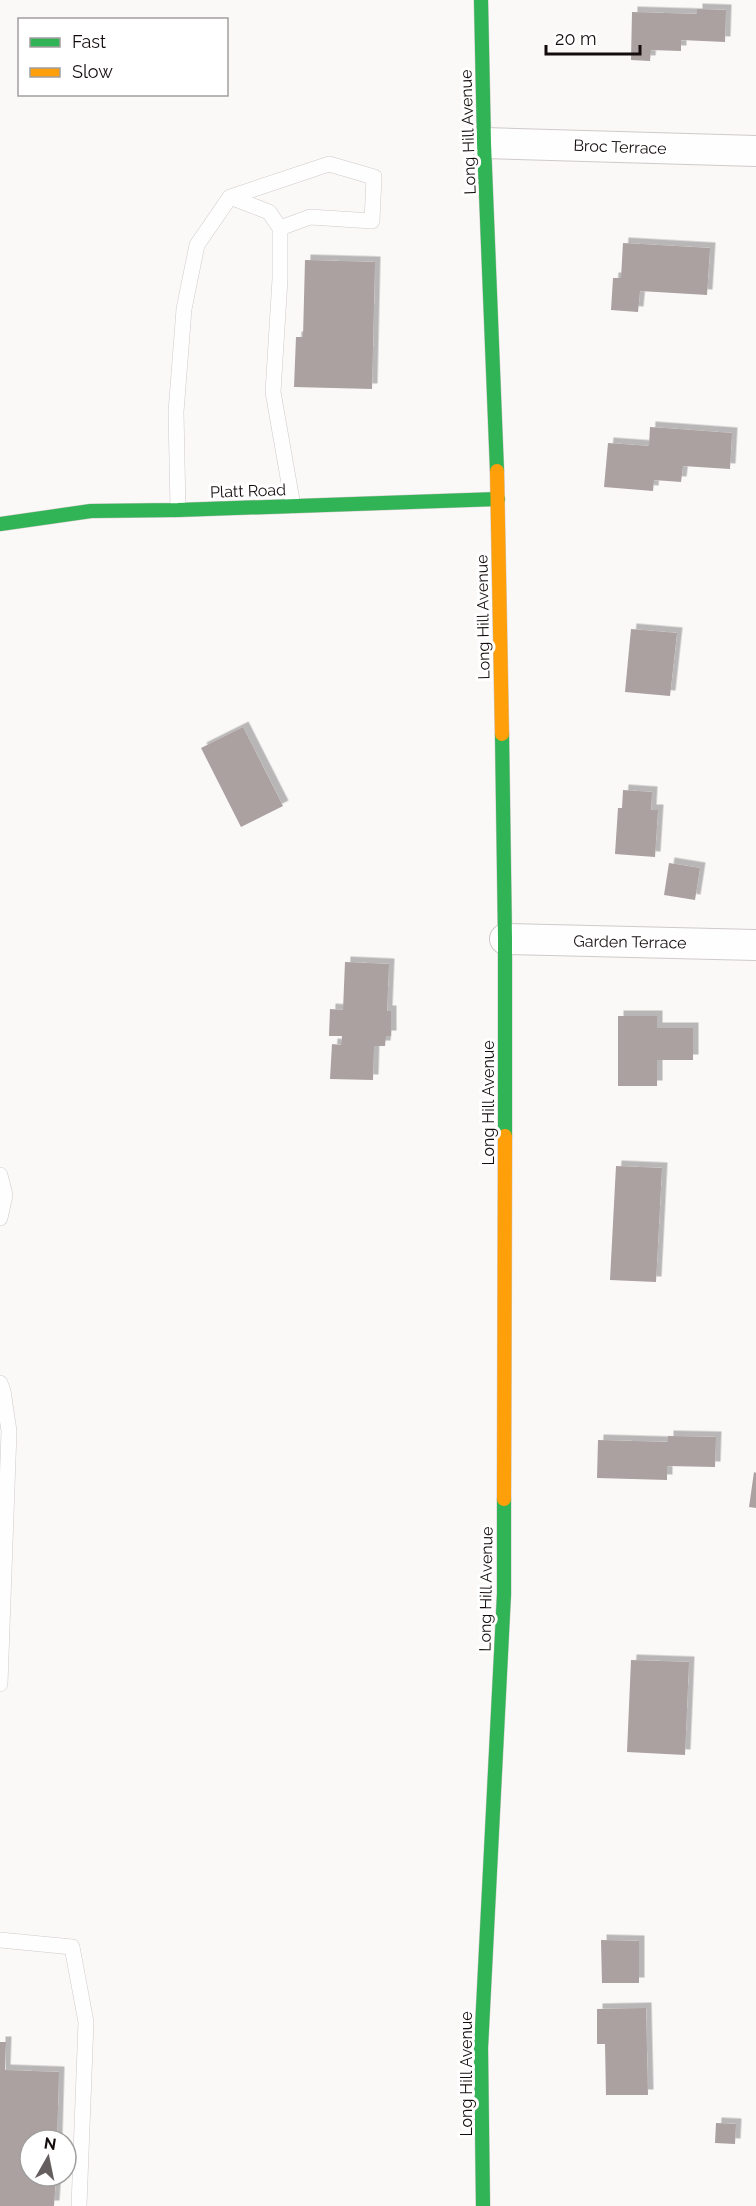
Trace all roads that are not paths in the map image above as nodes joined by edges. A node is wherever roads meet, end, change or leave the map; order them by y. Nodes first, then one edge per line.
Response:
1 (481, 0) edge
2 (484, 143) junction
3 (756, 151) edge
4 (230, 197) junction
5 (280, 228) junction
6 (498, 499) junction
7 (293, 506) junction
8 (178, 510) junction
9 (0, 524) edge
10 (505, 939) junction
11 (756, 945) edge
12 (0, 1175) edge
13 (0, 1218) edge
14 (0, 1383) edge
15 (0, 1684) edge
16 (0, 1940) edge
17 (79, 2206) edge
18 (483, 2206) edge

1 - 2 street, Long Hill Avenue
2 - 3 street, Broc Terrace
2 - 6 street, Long Hill Avenue
4 - 5 lane
4 - 5 lane
4 - 8 lane
5 - 7 lane
6 - 7 street, Platt Road
6 - 10 street, Long Hill Avenue
7 - 8 street, Platt Road
8 - 9 street, Platt Road
10 - 11 street, Garden Terrace
10 - 18 street, Long Hill Avenue
12 - 13 lane
14 - 15 lane
16 - 17 lane

